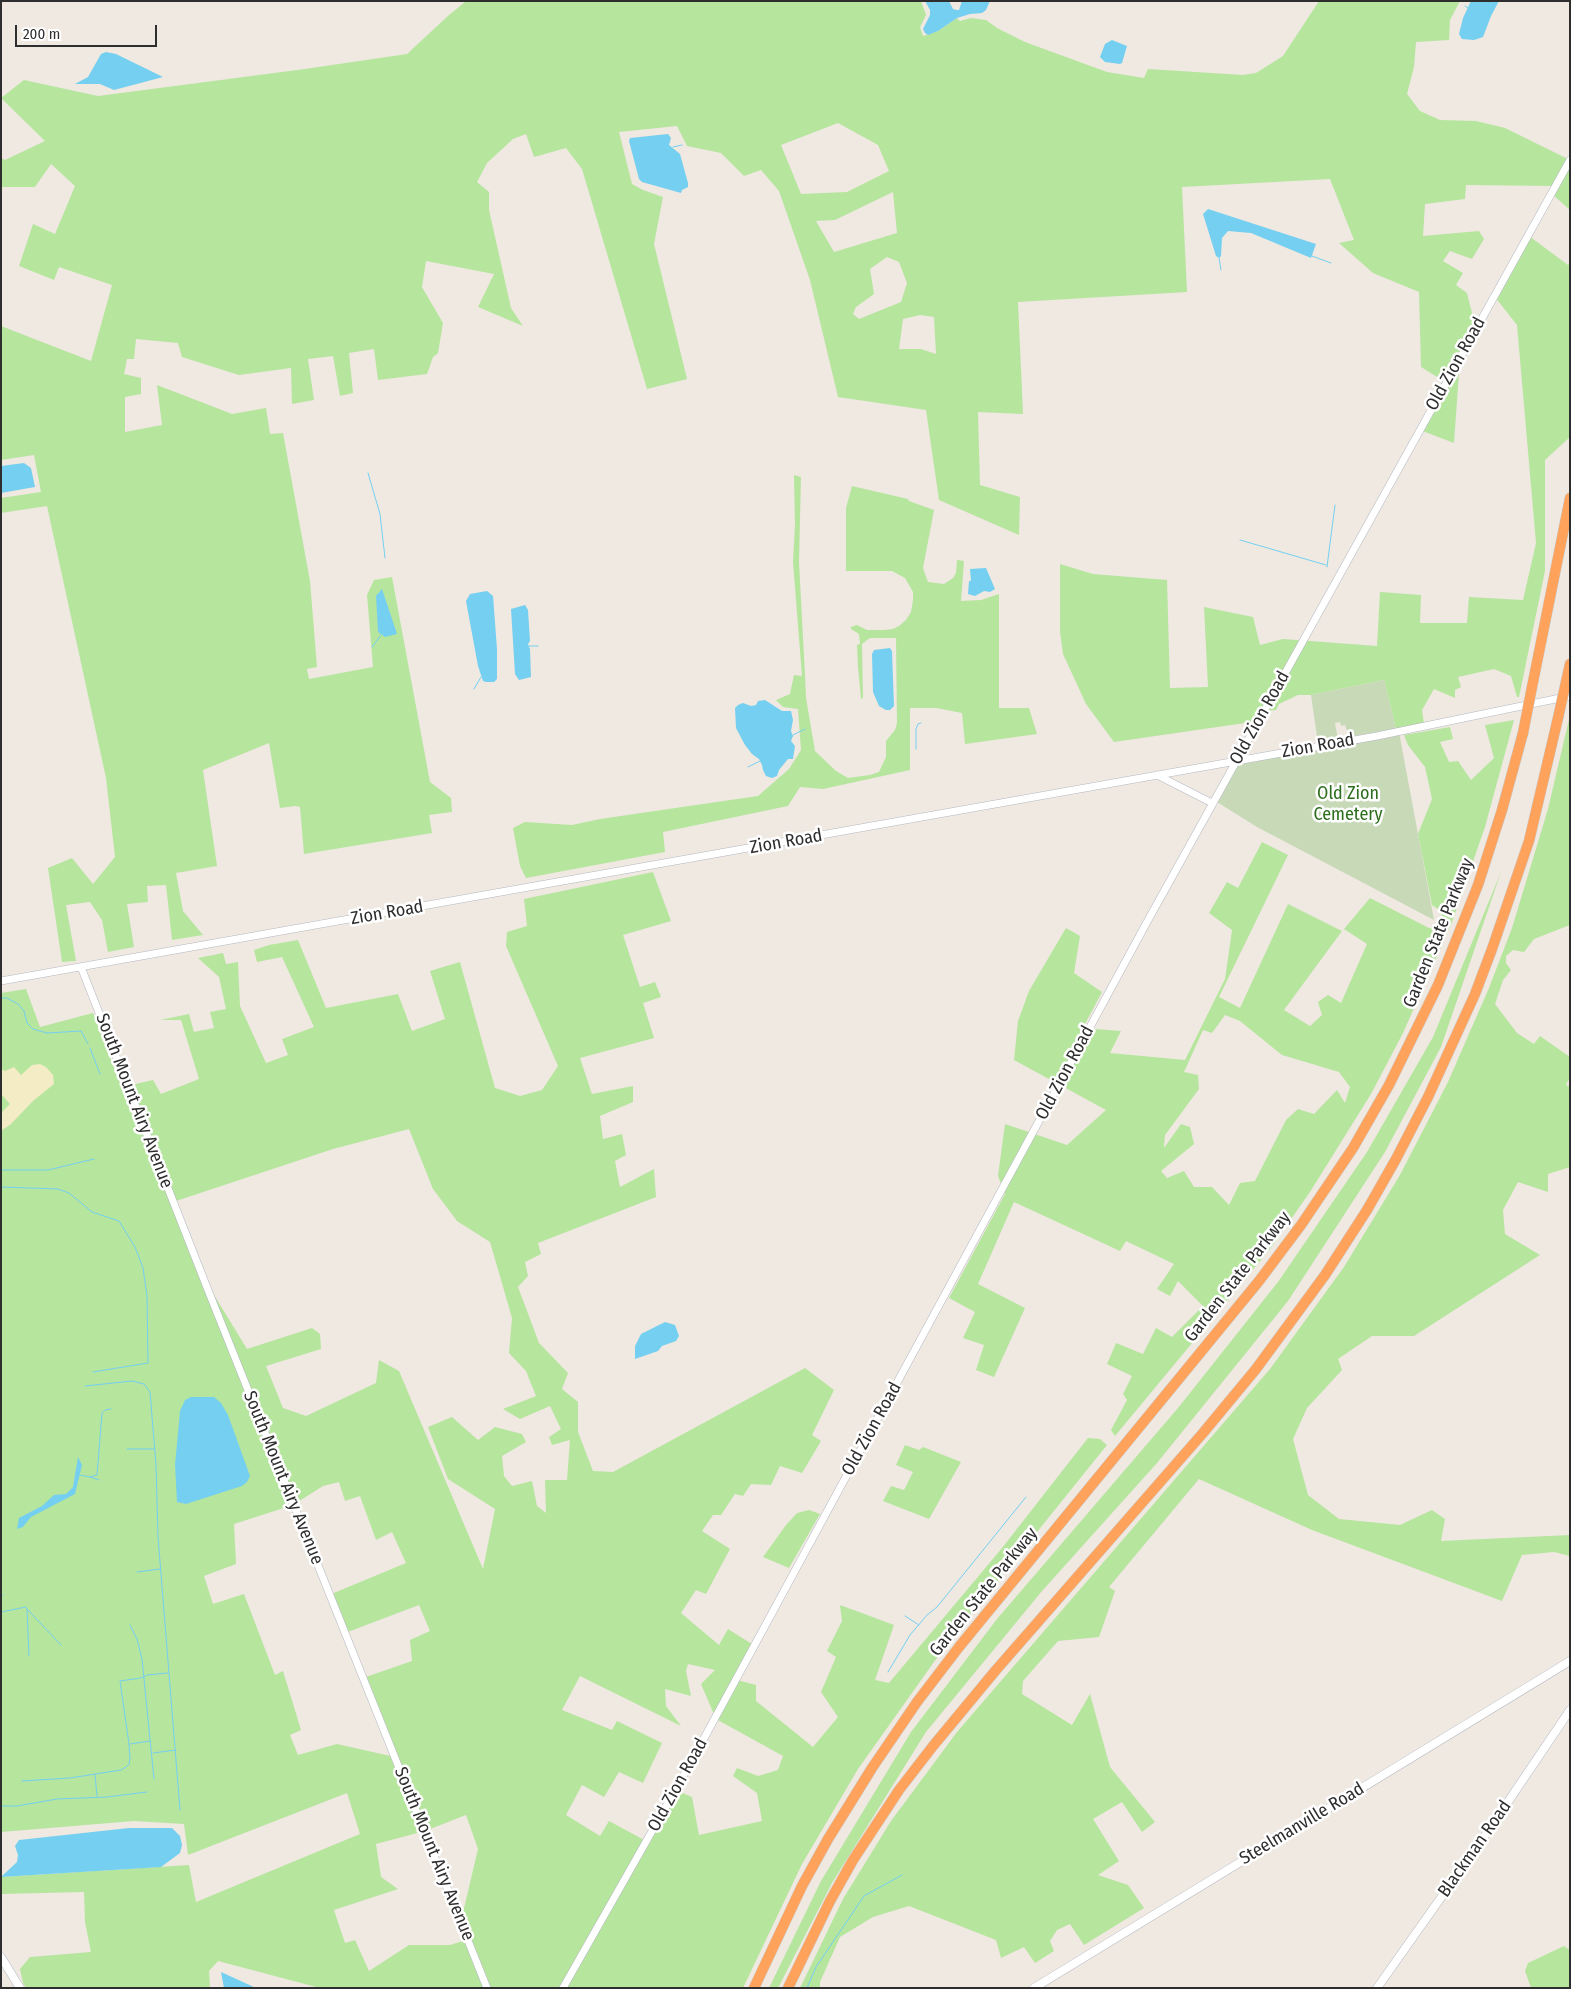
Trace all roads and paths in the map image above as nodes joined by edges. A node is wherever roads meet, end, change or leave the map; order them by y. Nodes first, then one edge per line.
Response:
1 (1570, 160) edge
2 (1570, 498) edge
3 (1570, 664) edge
4 (1570, 696) edge
5 (1236, 761) junction
6 (1156, 775) junction
7 (1212, 803) junction
8 (81, 967) junction
9 (1, 981) edge
10 (1570, 1661) edge
11 (1570, 1710) edge
12 (1, 1957) edge
13 (20, 1988) edge
14 (488, 1988) edge
15 (563, 1988) edge
16 (754, 1988) edge
17 (788, 1988) edge
18 (1034, 1988) edge
19 (1377, 1988) edge

1 - 5 street, Old Zion Road
2 - 16 highway, Garden State Parkway, bridge
3 - 17 highway, bridge
4 - 5 street, Zion Road
5 - 6 street, Zion Road
5 - 7 street, Old Zion Road
6 - 7 street
6 - 8 street, Zion Road
7 - 15 street, Old Zion Road
8 - 9 street, Zion Road
8 - 14 street, South Mount Airy Avenue
10 - 18 main road, Steelmanville Road
11 - 19 main road, Blackman Road
12 - 13 main road

